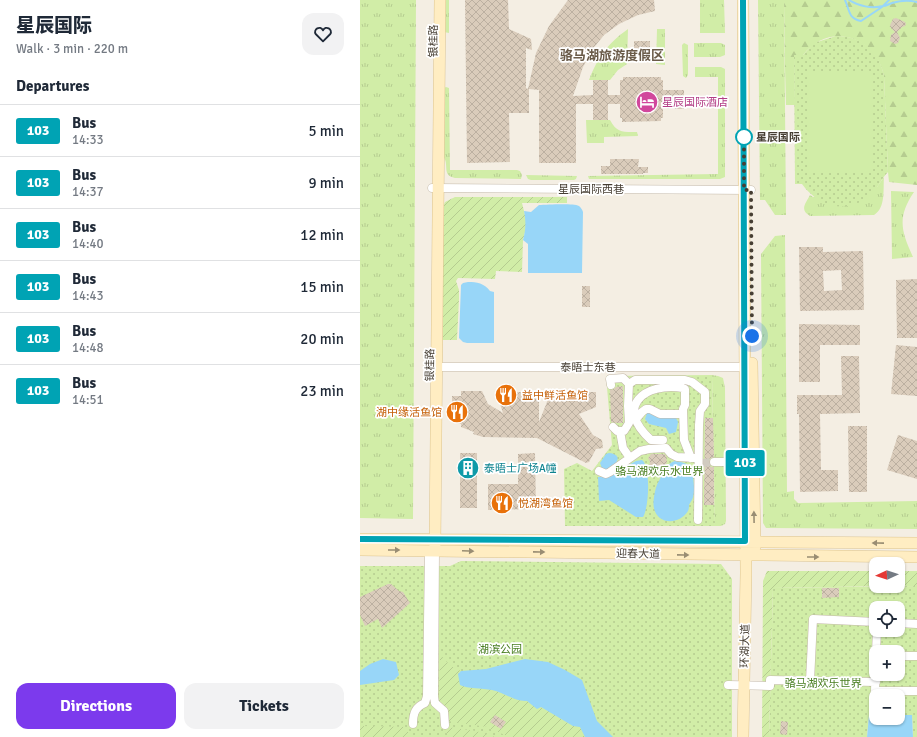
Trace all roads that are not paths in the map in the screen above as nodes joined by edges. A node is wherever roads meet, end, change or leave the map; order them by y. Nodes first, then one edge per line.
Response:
1 (433, 0) edge
2 (440, 0) edge
3 (743, 0) edge
4 (749, 0) edge
5 (435, 188) junction
6 (747, 190) junction
7 (434, 367) junction
8 (745, 367) junction
9 (629, 384) junction
10 (611, 385) dead end
11 (683, 414) junction
12 (635, 420) junction
13 (663, 440) dead end
14 (630, 458) junction
15 (698, 460) junction
16 (714, 462) tunnel mouth
17 (730, 462) dead end
18 (599, 471) dead end
19 (698, 520) dead end
20 (360, 539) edge
21 (750, 541) junction
22 (917, 543) edge
23 (432, 545) junction
24 (360, 550) edge
25 (750, 556) junction
26 (917, 557) edge
27 (869, 622) edge
28 (905, 623) edge
29 (917, 624) edge
30 (905, 656) edge
31 (917, 656) edge
32 (810, 681) junction
33 (876, 682) joint
34 (728, 685) dead end
35 (744, 686) junction
36 (917, 691) edge
37 (425, 704) junction
38 (435, 704) junction
39 (413, 724) dead end
40 (445, 725) dead end
41 (743, 737) edge

1 - 5 street, 银桂路
2 - 5 street, 银桂路
3 - 6 street
4 - 6 street
5 - 6 street, 星辰国际西巷
5 - 7 street, 银桂路
6 - 8 street
21 -> 6 street
7 - 8 street, 泰晤士东巷
7 - 23 street, 银桂路
8 - 21 street
9 - 10 street
9 - 14 street
9 - 15 street
11 - 12 street
11 - 12 street
11 - 15 street
12 - 13 street
14 - 15 street
14 - 18 street
15 - 19 street
16 - 17 street
20 - 23 street, 迎春大道
22 -> 21 street, 迎春大道
21 - 23 street, 迎春大道
21 - 25 street, 环湖大道
24 -> 23 street, 迎春大道
23 -> 25 street, 迎春大道
23 - 37 street, 银桂路
23 - 38 street, 银桂路
25 -> 26 street, 迎春大道
25 - 35 street, 环湖大道
27 - 32 street
28 - 29 street
30 - 31 street
32 - 33 street
32 - 35 street
33 - 36 street
34 - 35 street
35 - 41 street, 环湖大道
37 - 38 street
37 - 39 street
38 - 40 street, 银桂路

